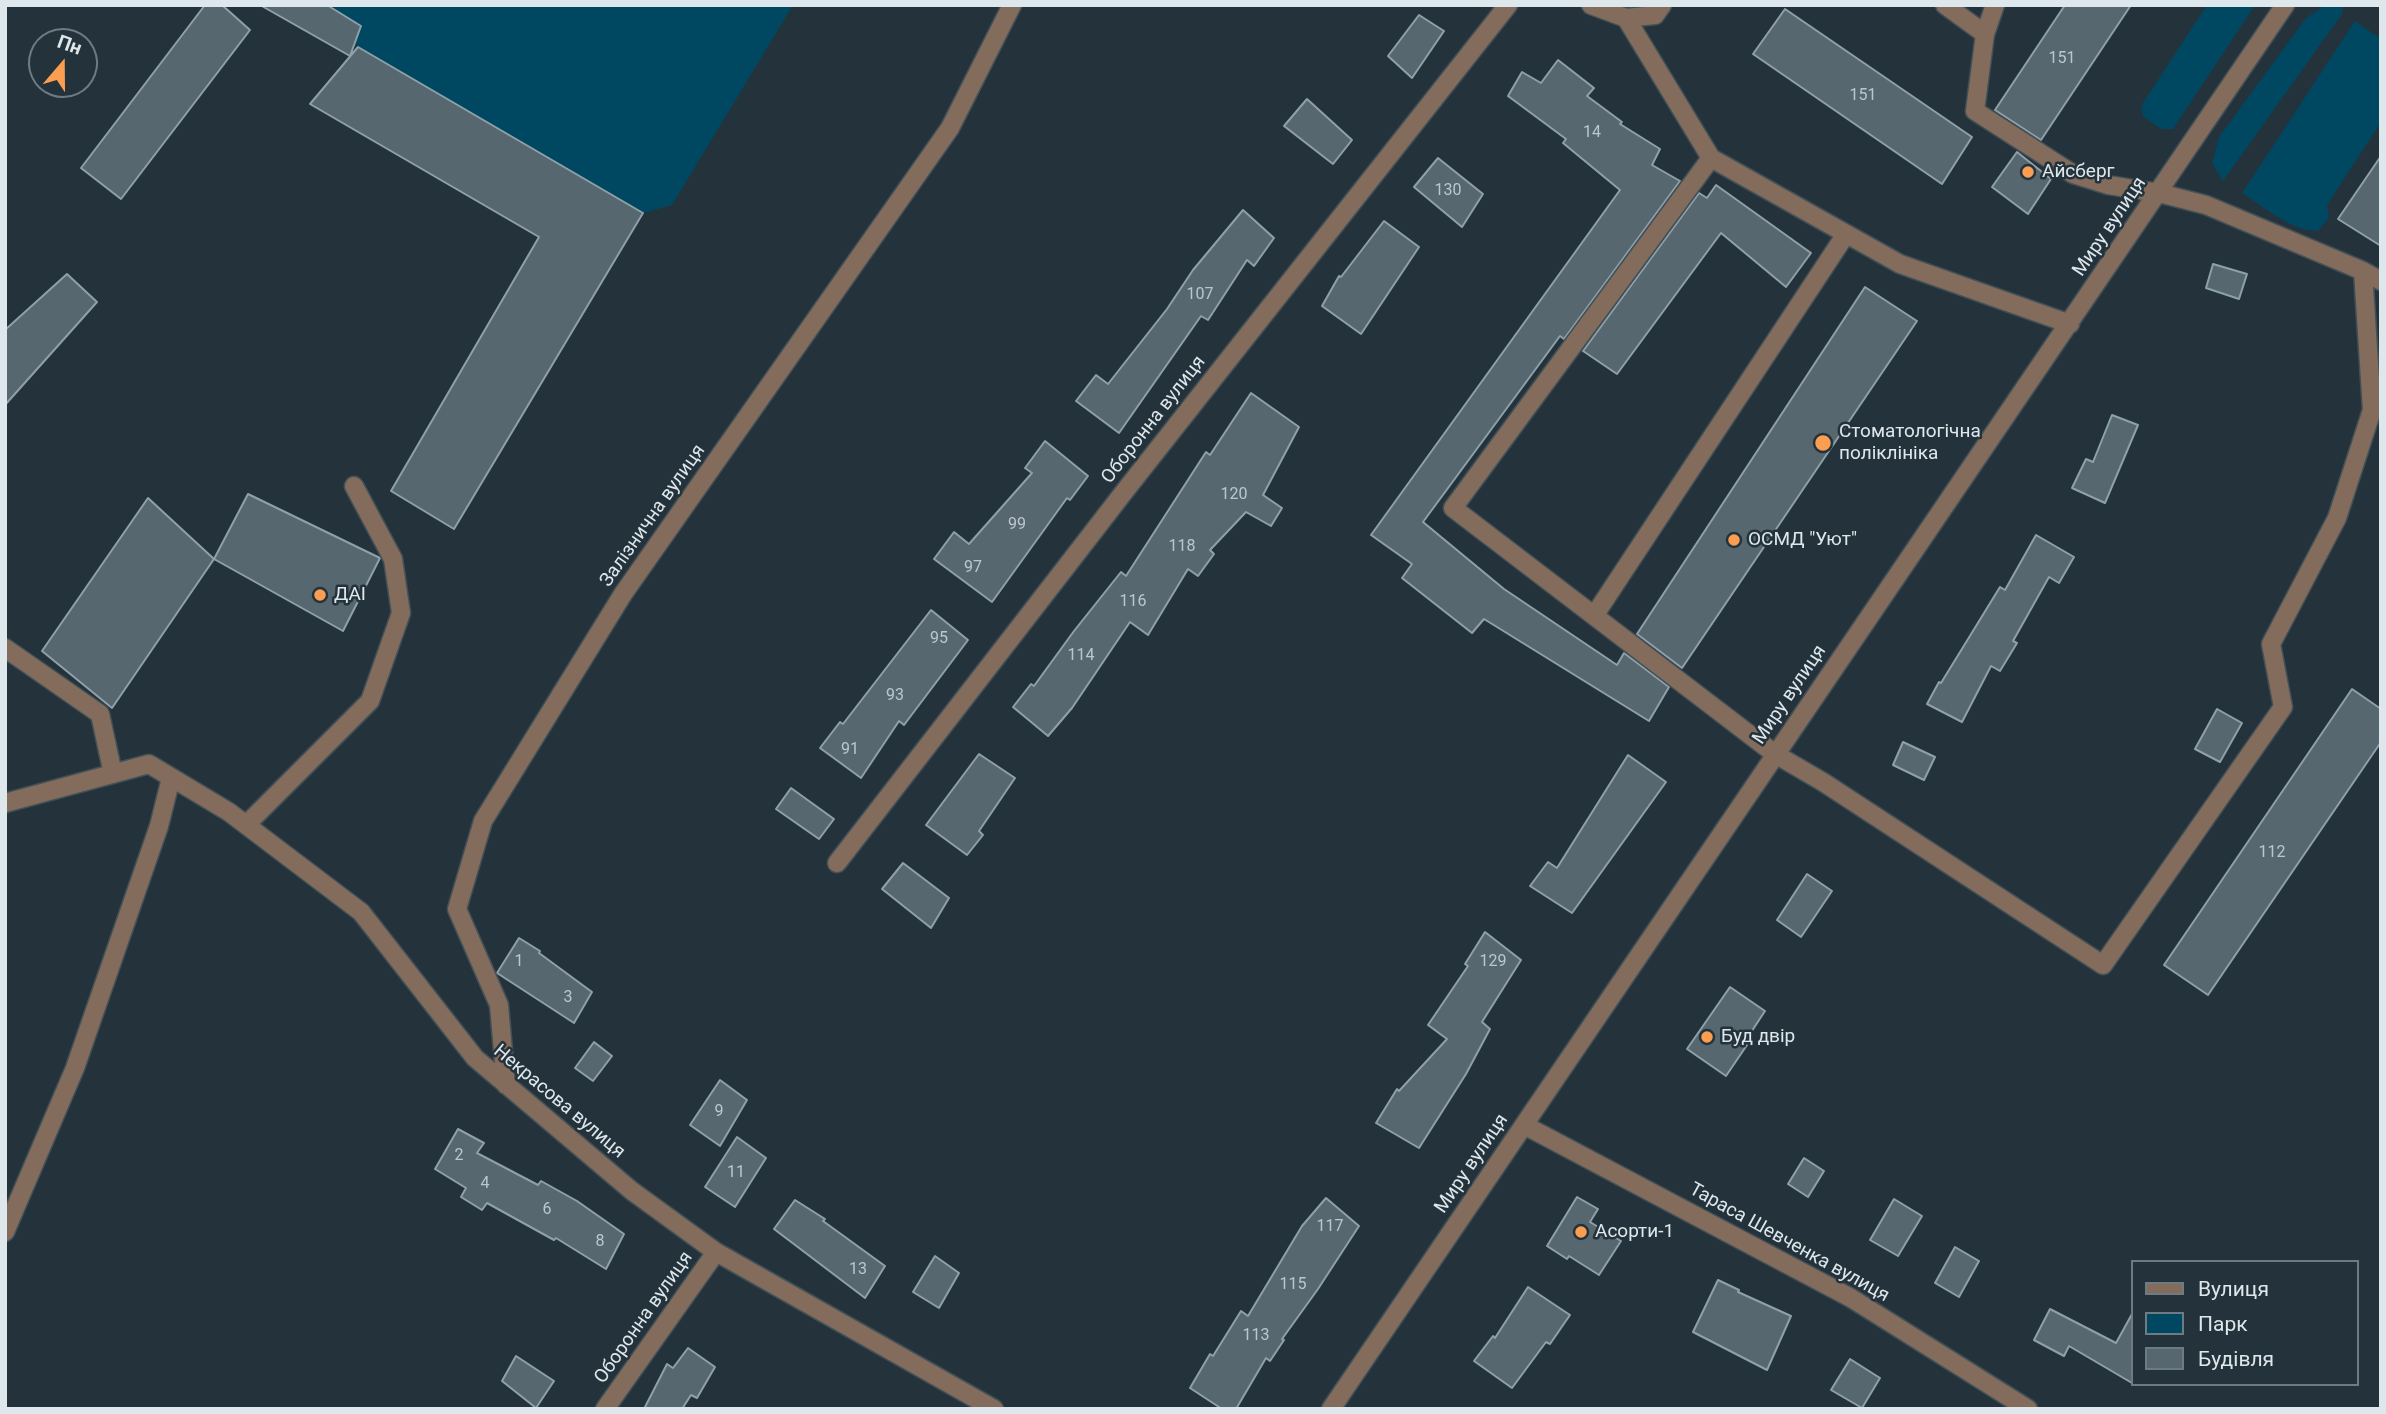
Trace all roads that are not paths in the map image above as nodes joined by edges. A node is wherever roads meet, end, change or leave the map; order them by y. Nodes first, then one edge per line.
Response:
1 (1012, 5) edge
2 (1508, 5) edge
3 (1591, 5) edge
4 (1662, 5) edge
5 (1945, 5) edge
6 (1995, 5) edge
7 (2285, 5) edge
8 (1626, 18) junction
9 (1985, 34) junction
10 (1711, 158) junction
11 (2159, 193) junction
12 (1846, 234) junction
13 (2362, 271) junction
14 (2381, 281) edge
15 (2070, 324) junction
16 (354, 486) dead end
17 (1594, 616) junction
18 (5, 648) edge
19 (1775, 754) junction
20 (113, 774) junction
21 (171, 778) junction
22 (5, 803) edge
23 (246, 825) junction
24 (837, 863) dead end
25 (506, 1086) junction
26 (1524, 1125) junction
27 (5, 1232) edge
28 (716, 1252) junction
29 (605, 1409) edge
30 (994, 1409) edge
31 (1331, 1409) edge
32 (2028, 1409) edge

1 - 25 street, Залізнична вулиця
2 - 24 street, Оборонна вулиця
3 - 8 street
4 - 8 street
5 - 9 street
6 - 9 street
7 - 11 street, Миру вулиця
8 - 10 street
9 - 11 street
10 - 12 street
10 - 17 street
11 - 13 street
11 - 15 street, Миру вулиця
12 - 15 street
12 - 17 street
13 - 14 street
13 - 19 street
15 - 19 street, Миру вулиця
16 - 23 street
17 - 19 street
18 - 20 street
19 - 26 street, Миру вулиця
20 - 21 street, Некрасова вулиця
20 - 22 street
21 - 23 street, Некрасова вулиця
21 - 27 street
23 - 25 street, Некрасова вулиця
25 - 28 street, Некрасова вулиця
26 - 31 street, Миру вулиця
26 - 32 street, Тараса Шевченка вулиця
28 - 29 street, Оборонна вулиця
28 - 30 street, Некрасова вулиця

